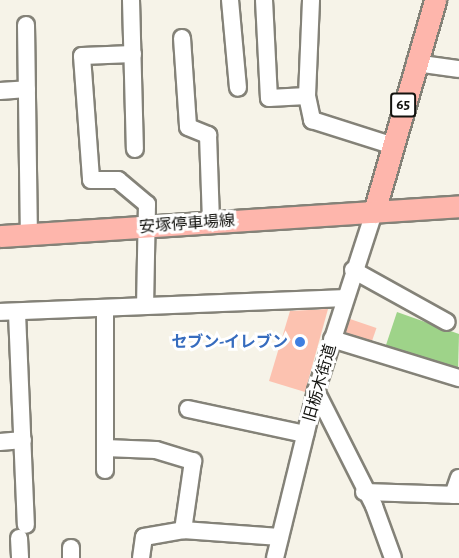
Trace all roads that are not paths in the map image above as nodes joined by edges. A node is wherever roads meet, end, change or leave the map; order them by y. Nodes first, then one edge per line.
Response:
1 (131, 0) edge
2 (230, 0) edge
3 (264, 0) edge
4 (311, 0) edge
5 (435, 0) edge
6 (26, 25) dead end
7 (182, 38) dead end
8 (133, 54) junction
9 (416, 63) junction
10 (459, 69) edge
11 (238, 88) dead end
12 (27, 89) junction
13 (0, 91) edge
14 (307, 96) junction
15 (391, 145) junction
16 (135, 149) dead end
17 (459, 206) edge
18 (374, 212) junction
19 (211, 222) junction
20 (149, 226) junction
21 (30, 234) junction
22 (0, 236) edge
23 (353, 270) junction
24 (345, 298) junction
25 (145, 306) junction
26 (105, 309) junction
27 (0, 312) edge
28 (17, 313) junction
29 (447, 322) dead end
30 (332, 339) junction
31 (459, 378) edge
32 (316, 391) junction
33 (188, 409) dead end
34 (305, 435) junction
35 (23, 440) junction
36 (0, 442) edge
37 (105, 448) junction
38 (105, 470) dead end
39 (459, 478) edge
40 (364, 492) junction
41 (456, 495) edge
42 (183, 530) junction
43 (280, 537) junction
44 (20, 558) edge
45 (141, 558) edge
46 (275, 558) edge
47 (393, 558) edge

1 - 8 street
2 - 11 street
3 - 14 street
4 - 14 street
5 - 9 main road, 65
6 - 12 street
7 - 19 street
8 - 16 street
8 - 20 street
9 - 10 street
9 - 15 main road, 65
12 - 13 street
12 - 21 street
14 - 15 street
15 - 18 main road, 65
17 - 18 main road, 安塚停車場線
18 - 19 main road, 安塚停車場線
18 - 23 street, 旧栃木街道
19 - 20 main road, 安塚停車場線
20 - 21 main road, 安塚停車場線
20 - 25 street
21 - 22 main road, 安塚停車場線
23 - 24 street, 旧栃木街道
23 - 29 street
24 - 25 street
24 - 30 street, 旧栃木街道
25 - 26 street
26 - 28 street
26 - 37 street
27 - 28 street
28 - 35 street
30 - 31 street
30 - 32 street, 旧栃木街道
32 - 34 street, 旧栃木街道
32 - 40 street
33 - 34 street
34 - 43 street, 旧栃木街道
35 - 36 street
35 - 44 street
37 - 38 street
37 - 42 street
39 - 41 street
40 - 41 street
40 - 47 street
42 - 43 street
42 - 45 street
43 - 46 street, 旧栃木街道

